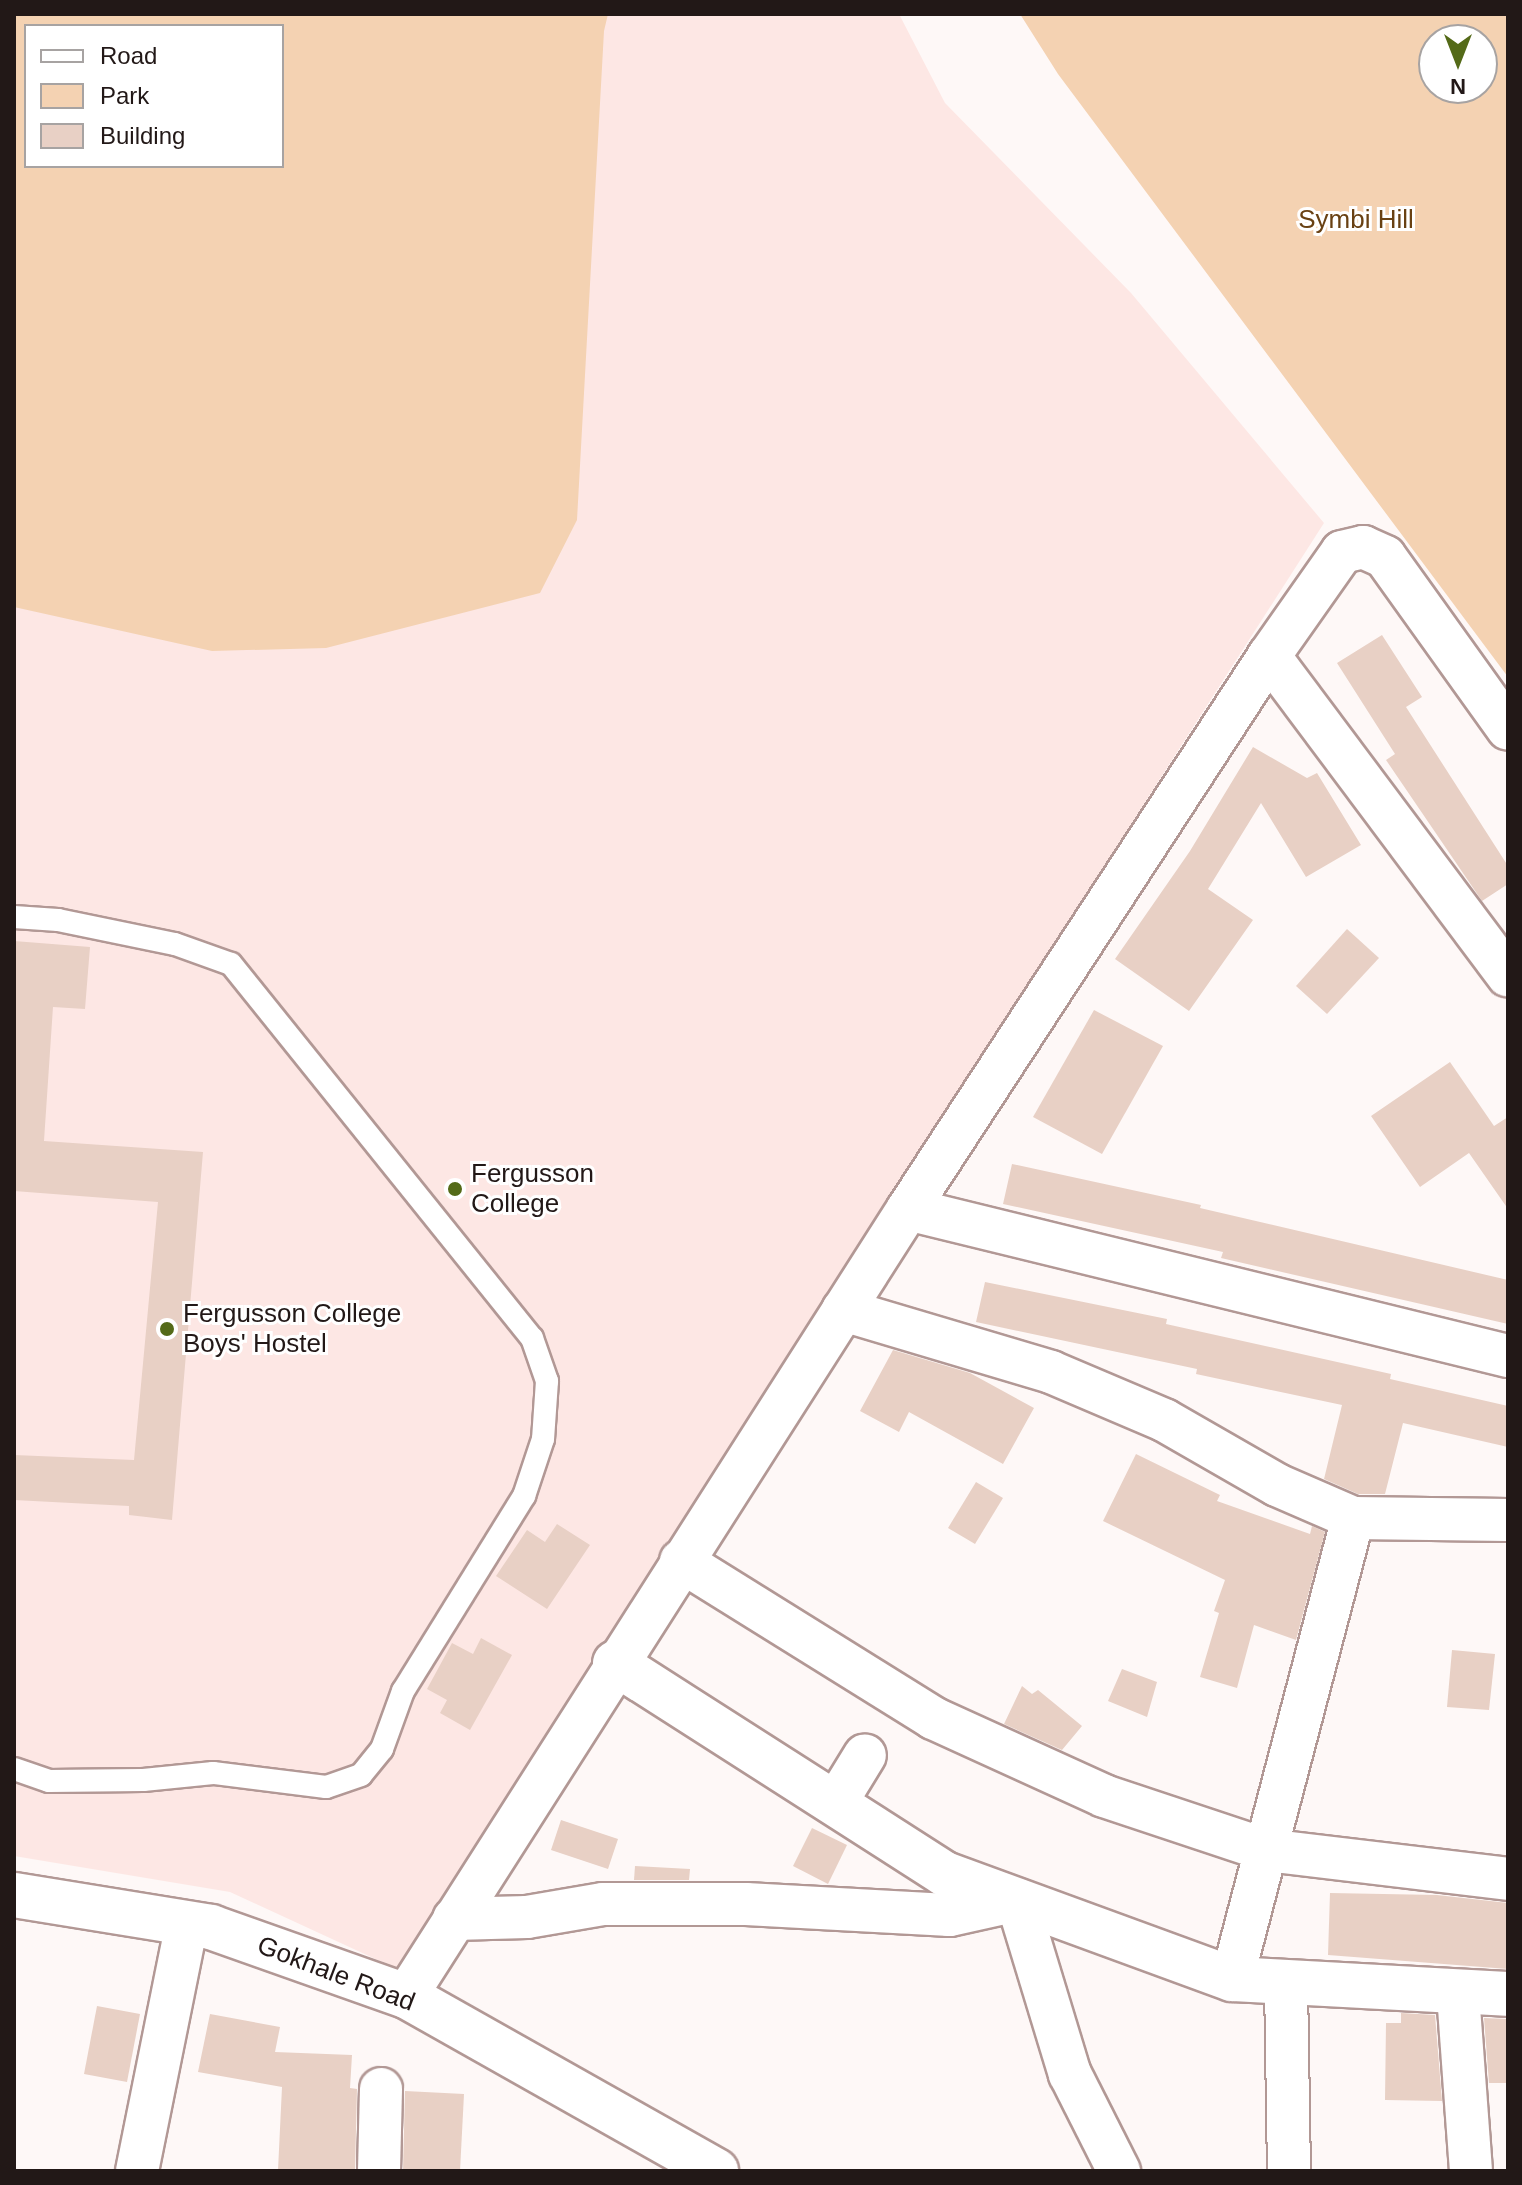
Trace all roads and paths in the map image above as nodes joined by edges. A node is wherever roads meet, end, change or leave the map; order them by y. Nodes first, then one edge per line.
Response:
1 (1269, 656) junction
2 (1508, 729) edge
3 (14, 917) edge
4 (1508, 976) edge
5 (908, 1209) junction
6 (843, 1310) junction
7 (1508, 1356) edge
8 (1353, 1518) junction
9 (1508, 1520) edge
10 (681, 1561) junction
11 (615, 1663) junction
12 (865, 1755) dead end
13 (14, 1769) edge
14 (835, 1804) junction
15 (1266, 1850) junction
16 (1508, 1879) edge
17 (14, 1895) edge
18 (1017, 1900) junction
19 (454, 1919) junction
20 (187, 1923) junction
21 (1232, 1979) junction
22 (1286, 1982) junction
23 (1458, 1994) junction
24 (1508, 1994) edge
25 (406, 1996) junction
26 (381, 2089) dead end
27 (137, 2171) edge
28 (379, 2171) edge
29 (716, 2171) edge
30 (1119, 2171) edge
31 (1289, 2171) edge
32 (1471, 2171) edge

1 - 2 street
1 - 4 street
1 - 5 street
3 - 13 lane
5 - 6 street
5 - 7 street
6 - 8 street
6 - 10 street
8 - 9 street
8 - 15 street
10 - 11 street
10 - 15 street
11 - 14 street
11 - 19 street
12 - 14 street
14 - 18 street
15 - 16 street
15 - 21 street
17 - 20 street, Gokhale Road
18 - 19 street
18 - 21 street
18 - 30 street
19 - 25 street
20 - 25 street, Gokhale Road
20 - 27 street
21 - 22 street
22 - 23 street
22 - 31 street
23 - 24 street
23 - 32 street
25 - 29 street, Gokhale Road
26 - 28 street

